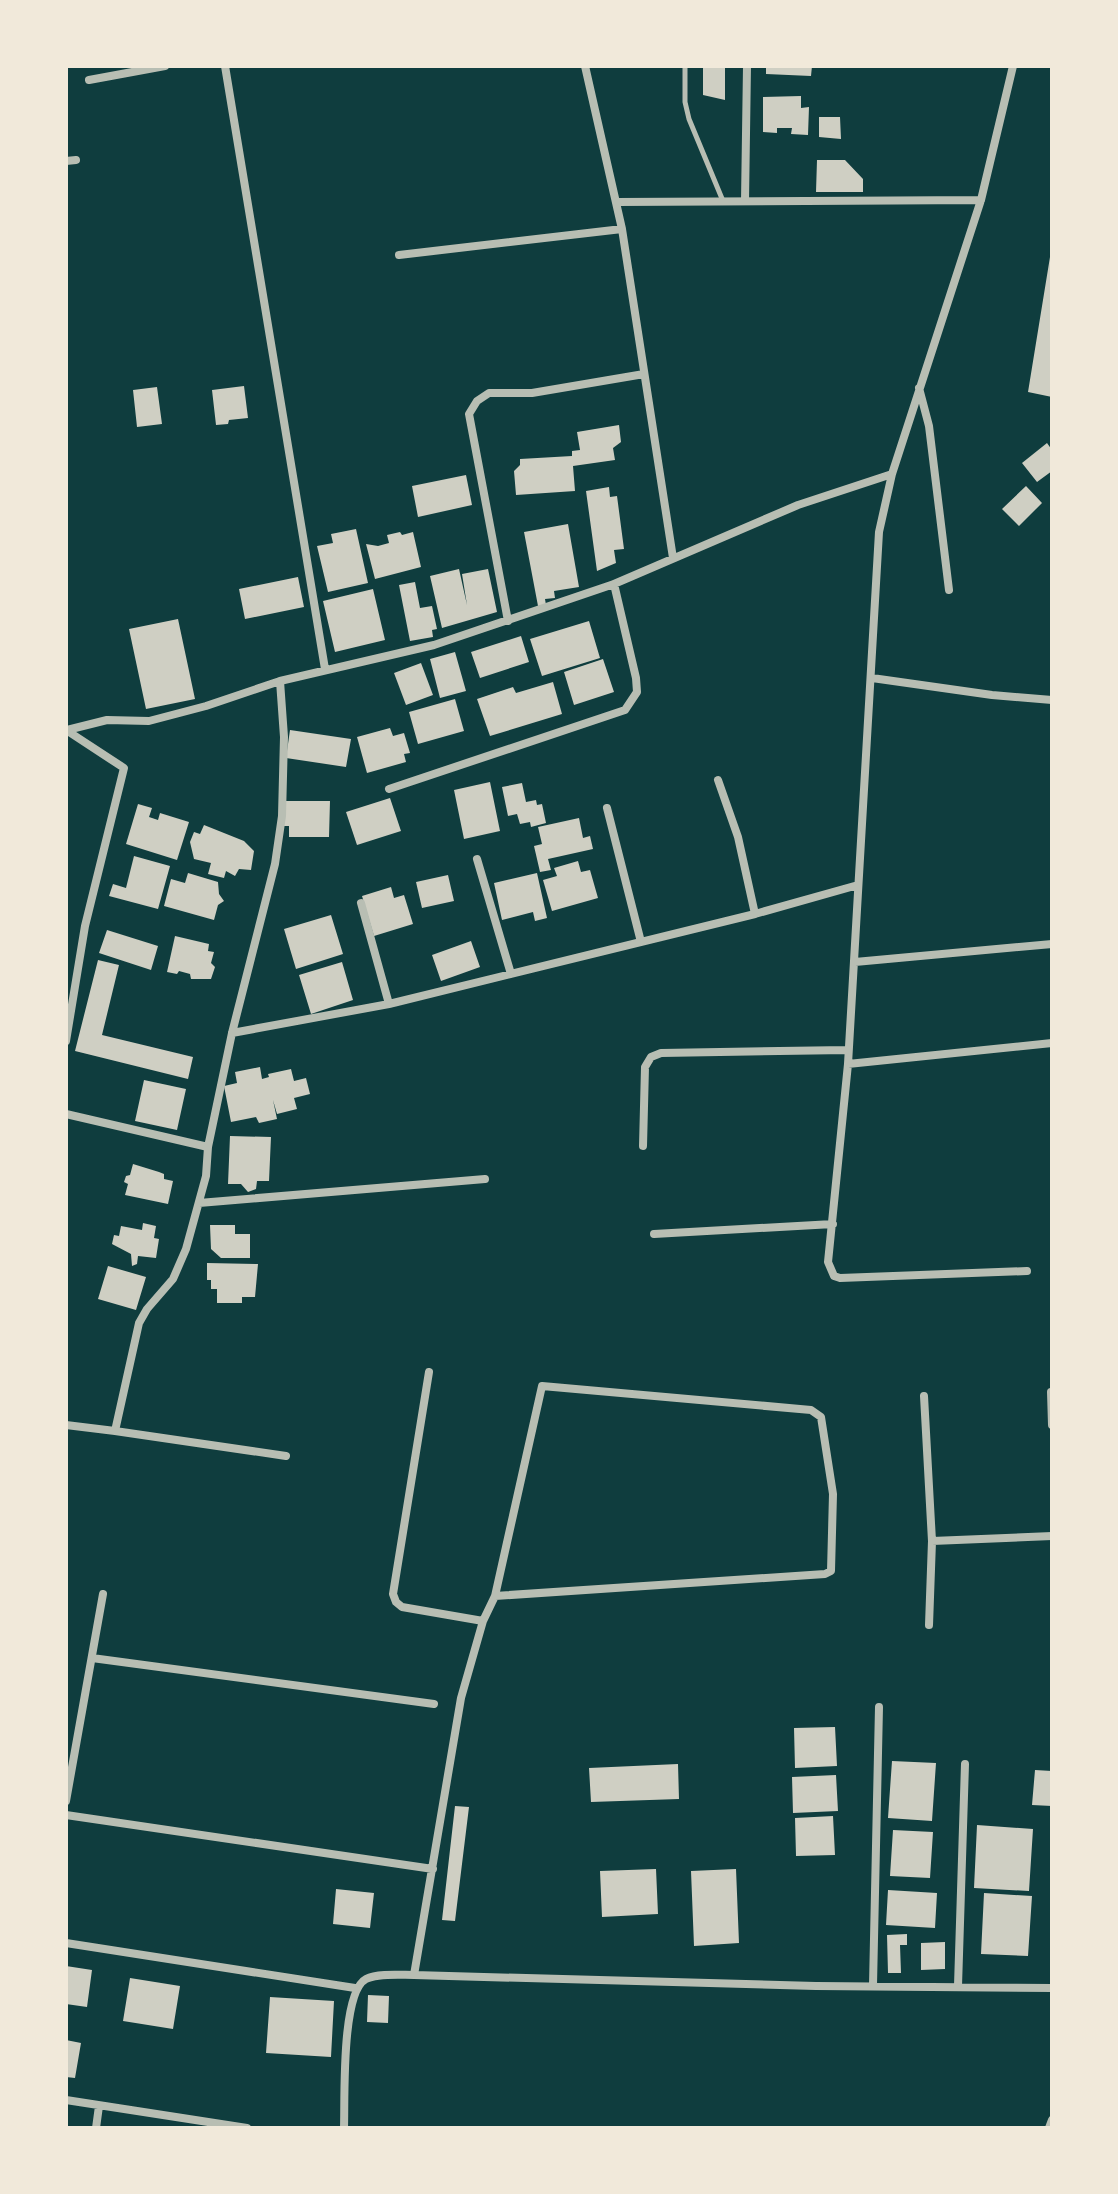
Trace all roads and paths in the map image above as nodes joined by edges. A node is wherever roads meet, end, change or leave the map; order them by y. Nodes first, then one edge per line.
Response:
1 (165, 66) edge
2 (225, 66) edge
3 (585, 66) edge
4 (685, 66) edge
5 (747, 66) edge
6 (1013, 66) edge
7 (89, 80) dead end
8 (981, 200) junction
9 (723, 201) junction
10 (745, 201) junction
11 (617, 202) junction
12 (622, 229) junction
13 (399, 255) dead end
14 (644, 374) junction
15 (919, 388) junction
16 (892, 474) junction
17 (673, 558) junction
18 (614, 584) junction
19 (949, 590) dead end
20 (508, 621) junction
21 (325, 669) junction
22 (872, 678) junction
23 (280, 681) junction
24 (1052, 700) edge
25 (66, 730) edge
26 (718, 780) dead end
27 (389, 789) dead end
28 (607, 808) dead end
29 (477, 859) dead end
30 (858, 885) junction
31 (361, 903) dead end
32 (755, 914) junction
33 (641, 942) junction
34 (1052, 944) edge
35 (855, 962) junction
36 (511, 974) junction
37 (389, 1004) junction
38 (232, 1033) junction
39 (66, 1041) edge
40 (1052, 1043) edge
41 (847, 1050) junction
42 (848, 1064) junction
43 (66, 1114) edge
44 (643, 1146) dead end
45 (208, 1147) junction
46 (485, 1179) dead end
47 (199, 1203) junction
48 (833, 1224) junction
49 (654, 1234) dead end
50 (1027, 1271) dead end
51 (429, 1372) dead end
52 (1051, 1392) edge
53 (924, 1396) dead end
54 (66, 1425) edge
55 (1052, 1425) edge
56 (115, 1431) junction
57 (286, 1456) dead end
58 (1052, 1536) edge
59 (932, 1541) junction
60 (103, 1594) dead end
61 (495, 1596) junction
62 (483, 1621) junction
63 (929, 1625) dead end
64 (92, 1658) junction
65 (434, 1704) dead end
66 (879, 1707) dead end
67 (965, 1764) dead end
68 (66, 1801) edge
69 (66, 1815) edge
70 (433, 1869) junction
71 (66, 1943) edge
72 (414, 1975) junction
73 (873, 1985) junction
74 (958, 1986) junction
75 (355, 1988) junction
76 (1052, 1988) edge
77 (66, 2100) edge
78 (99, 2106) junction
79 (1052, 2120) edge
80 (96, 2128) edge
81 (247, 2128) edge
82 (344, 2128) edge
83 (1049, 2128) edge

1 - 7 street
2 - 21 street
3 - 11 street
4 - 9 lane
5 - 10 street
6 - 8 street
8 - 10 street
8 - 15 street
9 - 10 street
9 - 11 street
11 - 12 street
12 - 13 street
12 - 14 street
14 - 17 street
14 - 20 street
15 - 16 street
15 - 19 street
16 - 17 street
16 - 22 street
17 - 18 street
18 - 20 street
18 - 27 street
20 - 21 street
21 - 23 street
22 - 24 street
22 - 30 street
23 - 25 street
23 - 38 street
25 - 39 street
26 - 32 street
28 - 33 street
29 - 36 street
30 - 32 street
30 - 35 street
31 - 37 street
32 - 33 street
33 - 36 street
34 - 35 street
35 - 41 street
36 - 37 street
37 - 38 street
38 - 45 street
40 - 42 street
41 - 42 street
41 - 44 street
42 - 48 street
43 - 45 street
45 - 47 street
46 - 47 street
47 - 56 street
48 - 49 street
48 - 50 street
51 - 62 street
52 - 55 street
53 - 59 street
54 - 56 street
56 - 57 street
58 - 59 street
59 - 63 street
60 - 64 street
61 - 61 street
61 - 62 street
62 - 70 street
64 - 65 street
64 - 68 street
66 - 73 street
67 - 74 street
69 - 70 street
70 - 72 street
71 - 75 street
72 - 73 street
72 - 75 street
73 - 74 street
74 - 76 street
75 - 82 street
77 - 78 street
78 - 80 street
78 - 81 street
79 - 83 street

